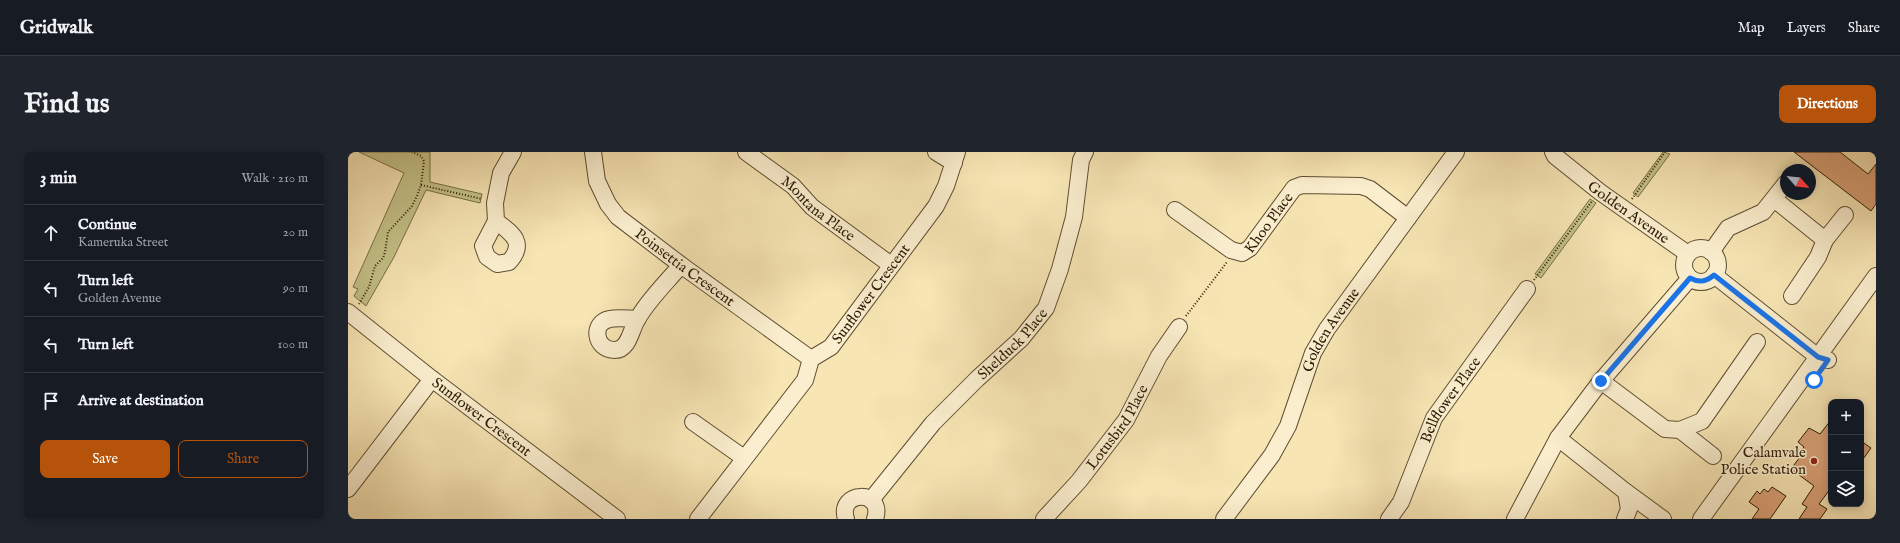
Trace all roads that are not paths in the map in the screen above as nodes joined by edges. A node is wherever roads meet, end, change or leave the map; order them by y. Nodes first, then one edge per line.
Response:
1 (513, 152) edge
2 (593, 152) edge
3 (746, 152) edge
4 (936, 152) edge
5 (1085, 152) edge
6 (1456, 152) edge
7 (1553, 152) edge
8 (955, 157) edge
9 (1780, 191) edge
10 (1774, 199) junction
11 (1175, 210) dead end
12 (1845, 215) dead end
13 (1408, 218) junction
14 (496, 221) dead end
15 (1825, 240) junction
16 (1711, 252) junction
17 (1688, 254) junction
18 (681, 265) junction
19 (891, 265) junction
20 (1714, 275) junction
21 (1876, 276) edge
22 (1690, 278) junction
23 (1527, 289) road end
24 (1876, 294) edge
25 (1792, 296) dead end
26 (354, 308) edge
27 (637, 319) dead end
28 (1179, 327) road end
29 (1757, 342) dead end
30 (1823, 358) junction
31 (811, 359) junction
32 (432, 379) junction
33 (1601, 381) junction
34 (693, 422) dead end
35 (1680, 430) junction
36 (1558, 438) junction
37 (1713, 456) dead end
38 (744, 458) junction
39 (348, 489) edge
40 (1626, 492) junction
41 (870, 500) junction
42 (617, 519) edge
43 (698, 519) edge
44 (846, 519) edge
45 (875, 519) edge
46 (1044, 519) edge
47 (1224, 519) edge
48 (1389, 519) edge
49 (1515, 519) edge
50 (1625, 519) edge
51 (1663, 519) edge
52 (1701, 519) edge
53 (1712, 519) edge

1 - 14 street
2 - 18 street, Poinsettia Crescent
3 - 19 street, Montana Place
4 - 8 street
5 - 41 street, Shelduck Place
6 - 13 street, Golden Avenue
7 - 17 street, Golden Avenue
8 - 19 street, Sunflower Crescent
9 - 10 street
10 - 15 street
10 - 16 street
11 - 13 street, Khoo Place
12 - 15 street
13 - 47 street, Golden Avenue
15 - 25 street
16 - 17 street
16 - 20 street
17 - 22 street
18 - 27 street
18 - 31 street, Poinsettia Crescent
19 - 31 street, Sunflower Crescent
20 - 22 street
20 - 30 street
21 - 30 street
22 - 33 street
23 - 48 street, Bellflower Place
24 - 30 street
26 - 32 street, Sunflower Crescent
28 - 46 street, Lotusbird Place
29 - 35 street
30 - 52 street
30 - 53 street
31 - 38 street
32 - 39 street
32 - 42 street, Sunflower Crescent
33 - 35 street
33 - 36 street
34 - 38 street
35 - 37 street
36 - 40 street
36 - 49 street
38 - 43 street
40 - 50 street
40 - 51 street
41 - 44 street
41 - 45 street

